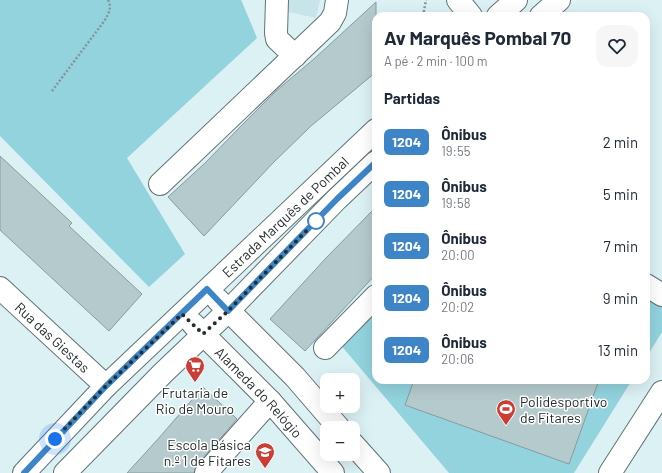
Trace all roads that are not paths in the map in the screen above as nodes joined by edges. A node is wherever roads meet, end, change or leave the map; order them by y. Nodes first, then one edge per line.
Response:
1 (277, 0) edge
2 (337, 0) edge
3 (458, 0) edge
4 (558, 0) edge
5 (468, 12) edge
6 (545, 12) edge
7 (295, 56) junction
8 (372, 134) edge
9 (372, 166) edge
10 (160, 184) dead end
11 (0, 288) edge
12 (650, 288) edge
13 (207, 289) junction
14 (662, 295) edge
15 (372, 300) edge
16 (228, 311) junction
17 (182, 314) junction
18 (203, 334) junction
19 (325, 348) dead end
20 (106, 386) junction
21 (662, 392) edge
22 (270, 401) junction
23 (333, 421) edge
24 (360, 452) edge
25 (24, 473) edge
26 (65, 473) edge
27 (206, 473) edge
28 (333, 473) edge
29 (378, 473) edge
30 (610, 473) edge

1 - 7 street
2 - 7 street
3 - 5 street
4 - 6 street
7 - 10 street
8 - 13 street, Estrada Marquês de Pombal
9 - 16 street, Estrada Marquês de Pombal
11 - 20 street, Rua das Giestas
12 - 14 street
13 - 16 street
13 - 17 street, Estrada Marquês de Pombal
15 - 19 street
16 - 18 street, Estrada Marquês de Pombal
16 - 23 street
17 - 18 street, Alameda do Relógio
17 - 20 street, Estrada Marquês de Pombal
18 - 22 street, Alameda do Relógio
18 - 26 street, Estrada Marquês de Pombal
20 - 25 street, Estrada Marquês de Pombal
21 - 30 street
22 - 27 street
22 - 28 street, Alameda do Relógio
24 - 29 street

